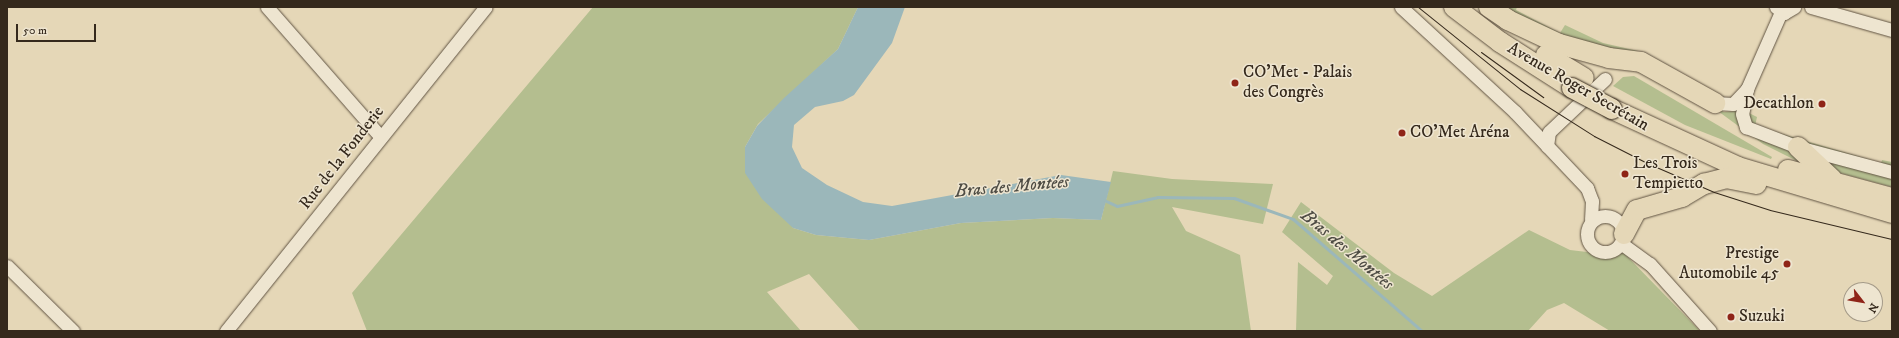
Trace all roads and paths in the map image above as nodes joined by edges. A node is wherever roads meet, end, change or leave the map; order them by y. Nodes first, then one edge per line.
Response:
1 (267, 7) edge
2 (486, 7) edge
3 (1401, 7) edge
4 (1454, 7) edge
5 (1475, 7) edge
6 (1489, 7) edge
7 (1794, 7) edge
8 (1811, 7) edge
9 (1778, 10) edge
10 (1892, 30) edge
11 (1606, 79) dead end
12 (1578, 83) junction
13 (1747, 89) junction
14 (1715, 103) joint
15 (1616, 104) junction
16 (381, 137) junction
17 (1546, 146) junction
18 (1798, 147) junction
19 (1892, 172) edge
20 (1835, 181) junction
21 (1892, 198) edge
22 (1892, 215) edge
23 (1591, 219) junction
24 (1623, 239) junction
25 (7, 266) edge
26 (73, 331) edge
27 (226, 331) edge
28 (1710, 331) edge

1 - 16 street
2 - 16 street, Rue de la Fonderie
3 - 17 street
4 - 12 main road, Avenue Roger Secrétain
5 - 12 main road, Avenue Roger Secrétain
6 - 14 main road
7 - 9 street
8 - 10 street
9 - 13 street
11 - 17 street
12 - 15 main road, Avenue Roger Secrétain
13 - 14 street
13 - 18 street
15 - 20 main road, Avenue Roger Secrétain
15 - 22 main road, Avenue Roger Secrétain
16 - 27 street, Rue de la Fonderie
17 - 23 street
18 - 19 street
18 - 20 main road
20 - 21 main road, Avenue Roger Secrétain
22 - 24 main road
23 - 24 street
23 - 24 street
24 - 28 street
25 - 26 street

